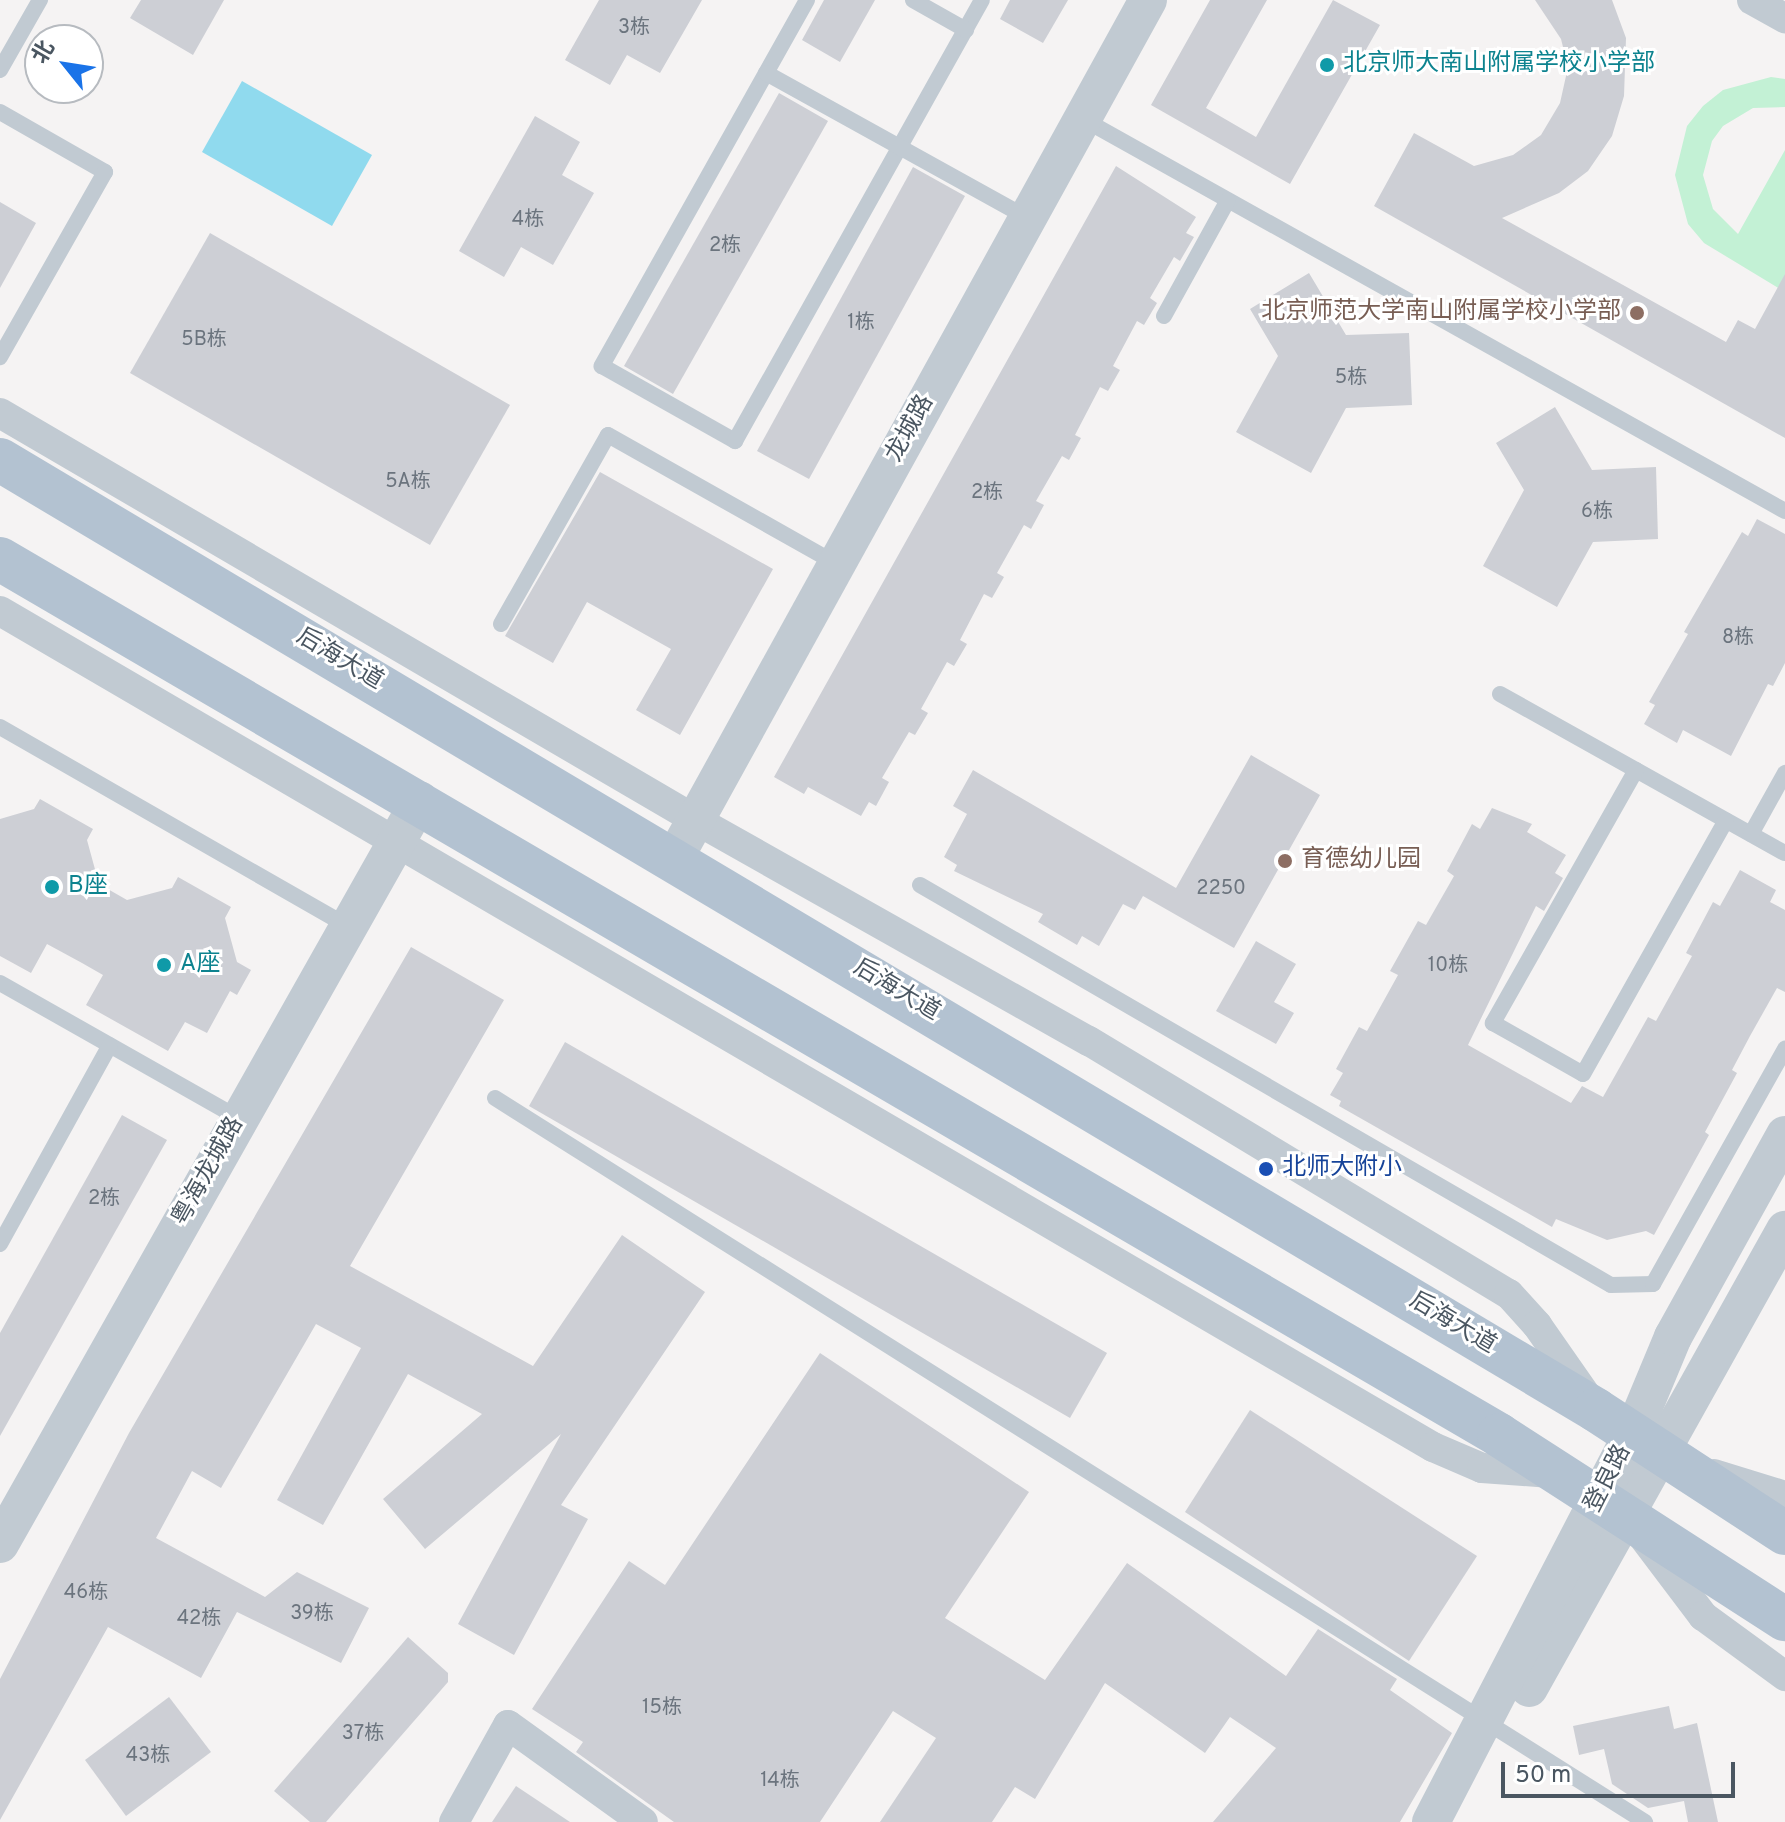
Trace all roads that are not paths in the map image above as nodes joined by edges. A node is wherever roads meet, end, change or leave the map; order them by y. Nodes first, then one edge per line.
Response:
1 (40, 0) edge
2 (807, 0) edge
3 (913, 0) edge
4 (982, 0) edge
5 (1148, 0) edge
6 (1752, 0) edge
7 (1785, 18) edge
8 (966, 30) junction
9 (0, 70) edge
10 (766, 73) junction
11 (0, 112) edge
12 (1083, 119) junction
13 (900, 147) junction
14 (1228, 200) junction
15 (1028, 218) junction
16 (1164, 316) dead end
17 (2, 348) edge
18 (0, 413) edge
19 (0, 460) edge
20 (1785, 511) edge
21 (0, 559) edge
22 (837, 564) junction
23 (0, 611) edge
24 (501, 624) dead end
25 (1500, 694) dead end
26 (0, 727) edge
27 (1636, 770) junction
28 (1785, 773) edge
29 (420, 800) junction
30 (696, 820) junction
31 (1726, 820) junction
32 (1751, 834) junction
33 (396, 841) junction
34 (1785, 853) edge
35 (674, 859) junction
36 (920, 885) dead end
37 (348, 926) junction
38 (0, 983) edge
39 (110, 1045) junction
40 (1785, 1049) edge
41 (495, 1098) dead end
42 (239, 1118) junction
43 (1785, 1135) edge
44 (1785, 1230) edge
45 (0, 1244) edge
46 (1596, 1410) junction
47 (1658, 1449) junction
48 (1561, 1473) junction
49 (1785, 1496) edge
50 (1613, 1506) junction
51 (1785, 1533) edge
52 (0, 1544) edge
53 (1785, 1619) edge
54 (1785, 1676) edge
55 (1496, 1725) junction
56 (454, 1822) edge
57 (643, 1822) edge
58 (1431, 1822) edge
59 (1452, 1822) edge
60 (1645, 1822) edge

1 - 9 lane
2 - 10 lane
3 - 8 lane
4 - 8 lane
5 - 12 street, 龙城路
6 - 7 street
8 - 13 lane
10 - 13 lane
10 - 13 lane
11 - 17 lane
12 - 14 lane
12 - 15 street, 龙城路
13 - 15 lane
14 - 16 lane
14 - 20 lane
15 - 22 street, 龙城路
18 - 30 street
19 - 35 main road, 后海大道
21 - 29 main road
22 - 24 lane
22 - 30 street, 龙城路
23 - 33 street
25 - 27 lane
26 - 37 lane
27 - 31 lane
27 - 31 lane
28 - 32 lane
29 - 33 street, 粤海龙城路
29 - 48 main road
30 - 35 street, 龙城路
30 - 46 street
31 - 32 lane
32 - 34 lane
33 - 37 street, 粤海龙城路
33 - 48 street
35 - 46 main road, 后海大道
36 - 40 lane
37 - 42 street, 粤海龙城路
38 - 39 lane
39 - 42 lane
39 - 45 lane
41 - 55 lane
42 - 52 street, 粤海龙城路
43 - 47 street, 登良路
44 - 47 street
46 - 47 main road, 后海大道
47 - 49 street
47 - 50 street, 登良路
47 - 51 main road, 后海大道
48 - 50 main road
50 - 53 main road
50 - 54 street
50 - 55 street, 登良路
55 - 58 street, 登良路
55 - 59 street
55 - 60 lane
56 - 57 street

